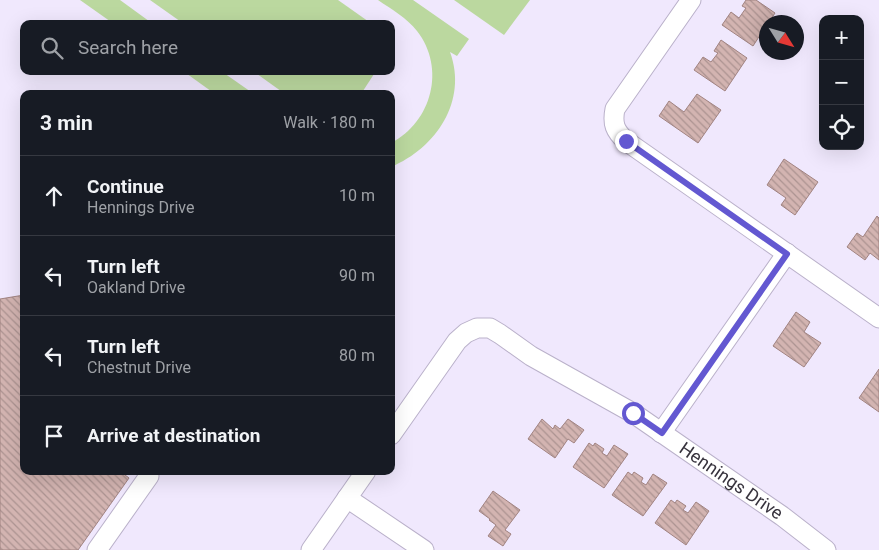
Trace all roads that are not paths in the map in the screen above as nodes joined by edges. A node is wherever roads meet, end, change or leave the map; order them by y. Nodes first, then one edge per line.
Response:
1 (691, 0) edge
2 (787, 254) junction
3 (879, 318) edge
4 (395, 429) edge
5 (662, 433) junction
6 (149, 475) edge
7 (363, 475) edge
8 (347, 498) junction
9 (97, 550) edge
10 (311, 550) edge
11 (424, 550) edge
12 (826, 550) edge

1 - 2 street
2 - 3 street
2 - 5 street
4 - 5 street, Hennings Drive
5 - 12 street, Hennings Drive
6 - 9 street
7 - 8 street
8 - 10 street
8 - 11 street

